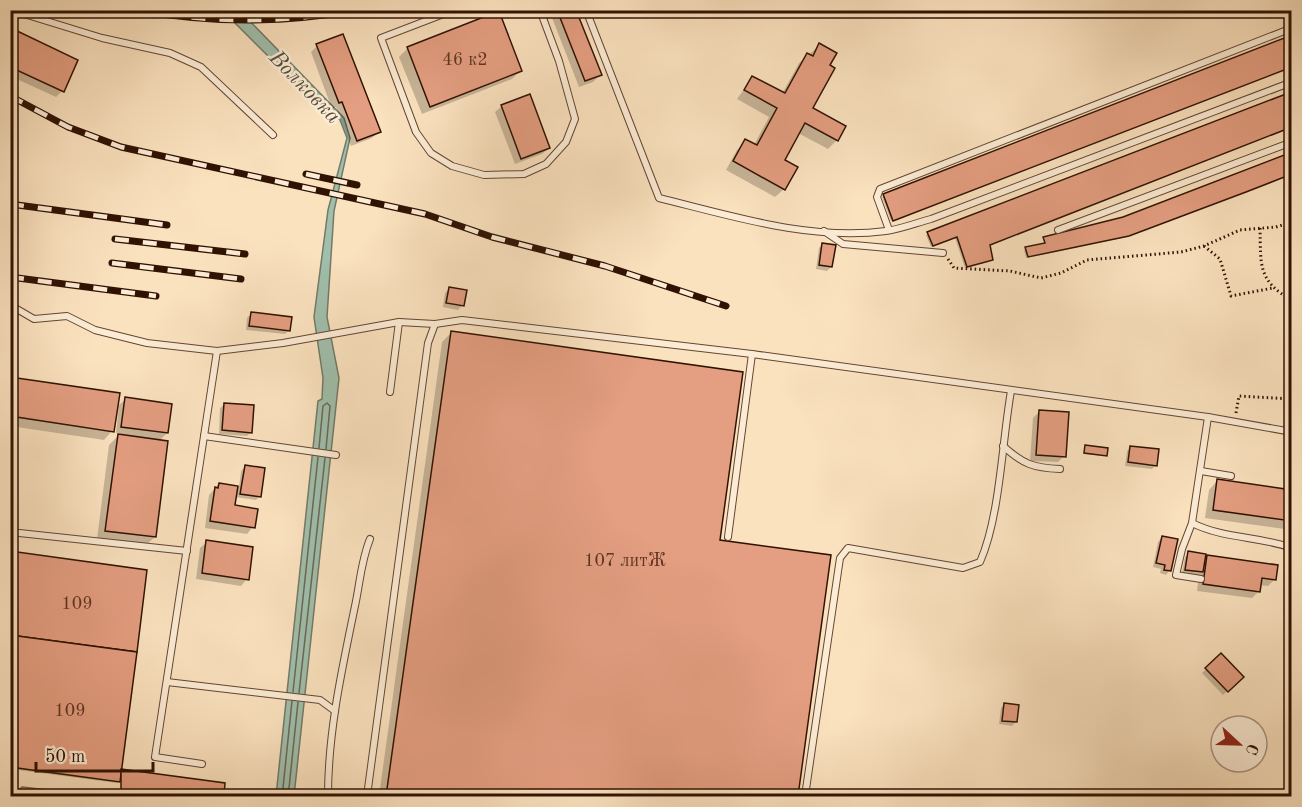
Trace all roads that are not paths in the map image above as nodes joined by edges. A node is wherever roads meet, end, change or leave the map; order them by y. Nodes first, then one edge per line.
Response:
1 (11, 10) edge
2 (454, 10) edge
3 (540, 10) edge
4 (586, 10) edge
5 (1292, 28) edge
6 (1292, 82) edge
7 (273, 135) dead end
8 (1292, 142) edge
9 (888, 230) junction
10 (1058, 230) dead end
11 (823, 231) junction
12 (943, 253) road end
13 (10, 305) edge
14 (399, 322) junction
15 (435, 324) junction
16 (217, 351) junction
17 (752, 354) junction
18 (390, 392) dead end
19 (1011, 392) junction
20 (1208, 417) junction
21 (1292, 432) edge
22 (204, 436) junction
23 (1003, 446) junction
24 (336, 454) dead end
25 (1060, 469) dead end
26 (1201, 471) junction
27 (1231, 476) dead end
28 (1192, 524) junction
29 (10, 532) edge
30 (728, 537) dead end
31 (370, 539) dead end
32 (1292, 548) edge
33 (187, 550) junction
34 (1201, 579) dead end
35 (168, 682) junction
36 (335, 711) junction
37 (202, 764) dead end
38 (328, 796) edge
39 (367, 796) edge
40 (805, 796) edge

1 - 7 lane
2 - 3 lane
4 - 11 lane
5 - 9 lane
6 - 9 lane
8 - 10 lane
9 - 11 lane
11 - 12 lane
13 - 16 lane
14 - 15 lane
14 - 16 lane
14 - 18 lane
15 - 17 lane
15 - 39 lane
16 - 22 lane
17 - 19 lane
17 - 30 lane
19 - 20 lane
19 - 23 lane
20 - 21 lane
20 - 26 lane
22 - 24 lane
22 - 33 lane
23 - 25 lane
23 - 40 lane
26 - 27 lane
26 - 28 lane
28 - 32 lane
28 - 34 lane
29 - 33 lane
31 - 36 lane
33 - 35 lane
35 - 36 lane
35 - 37 lane
36 - 38 lane

